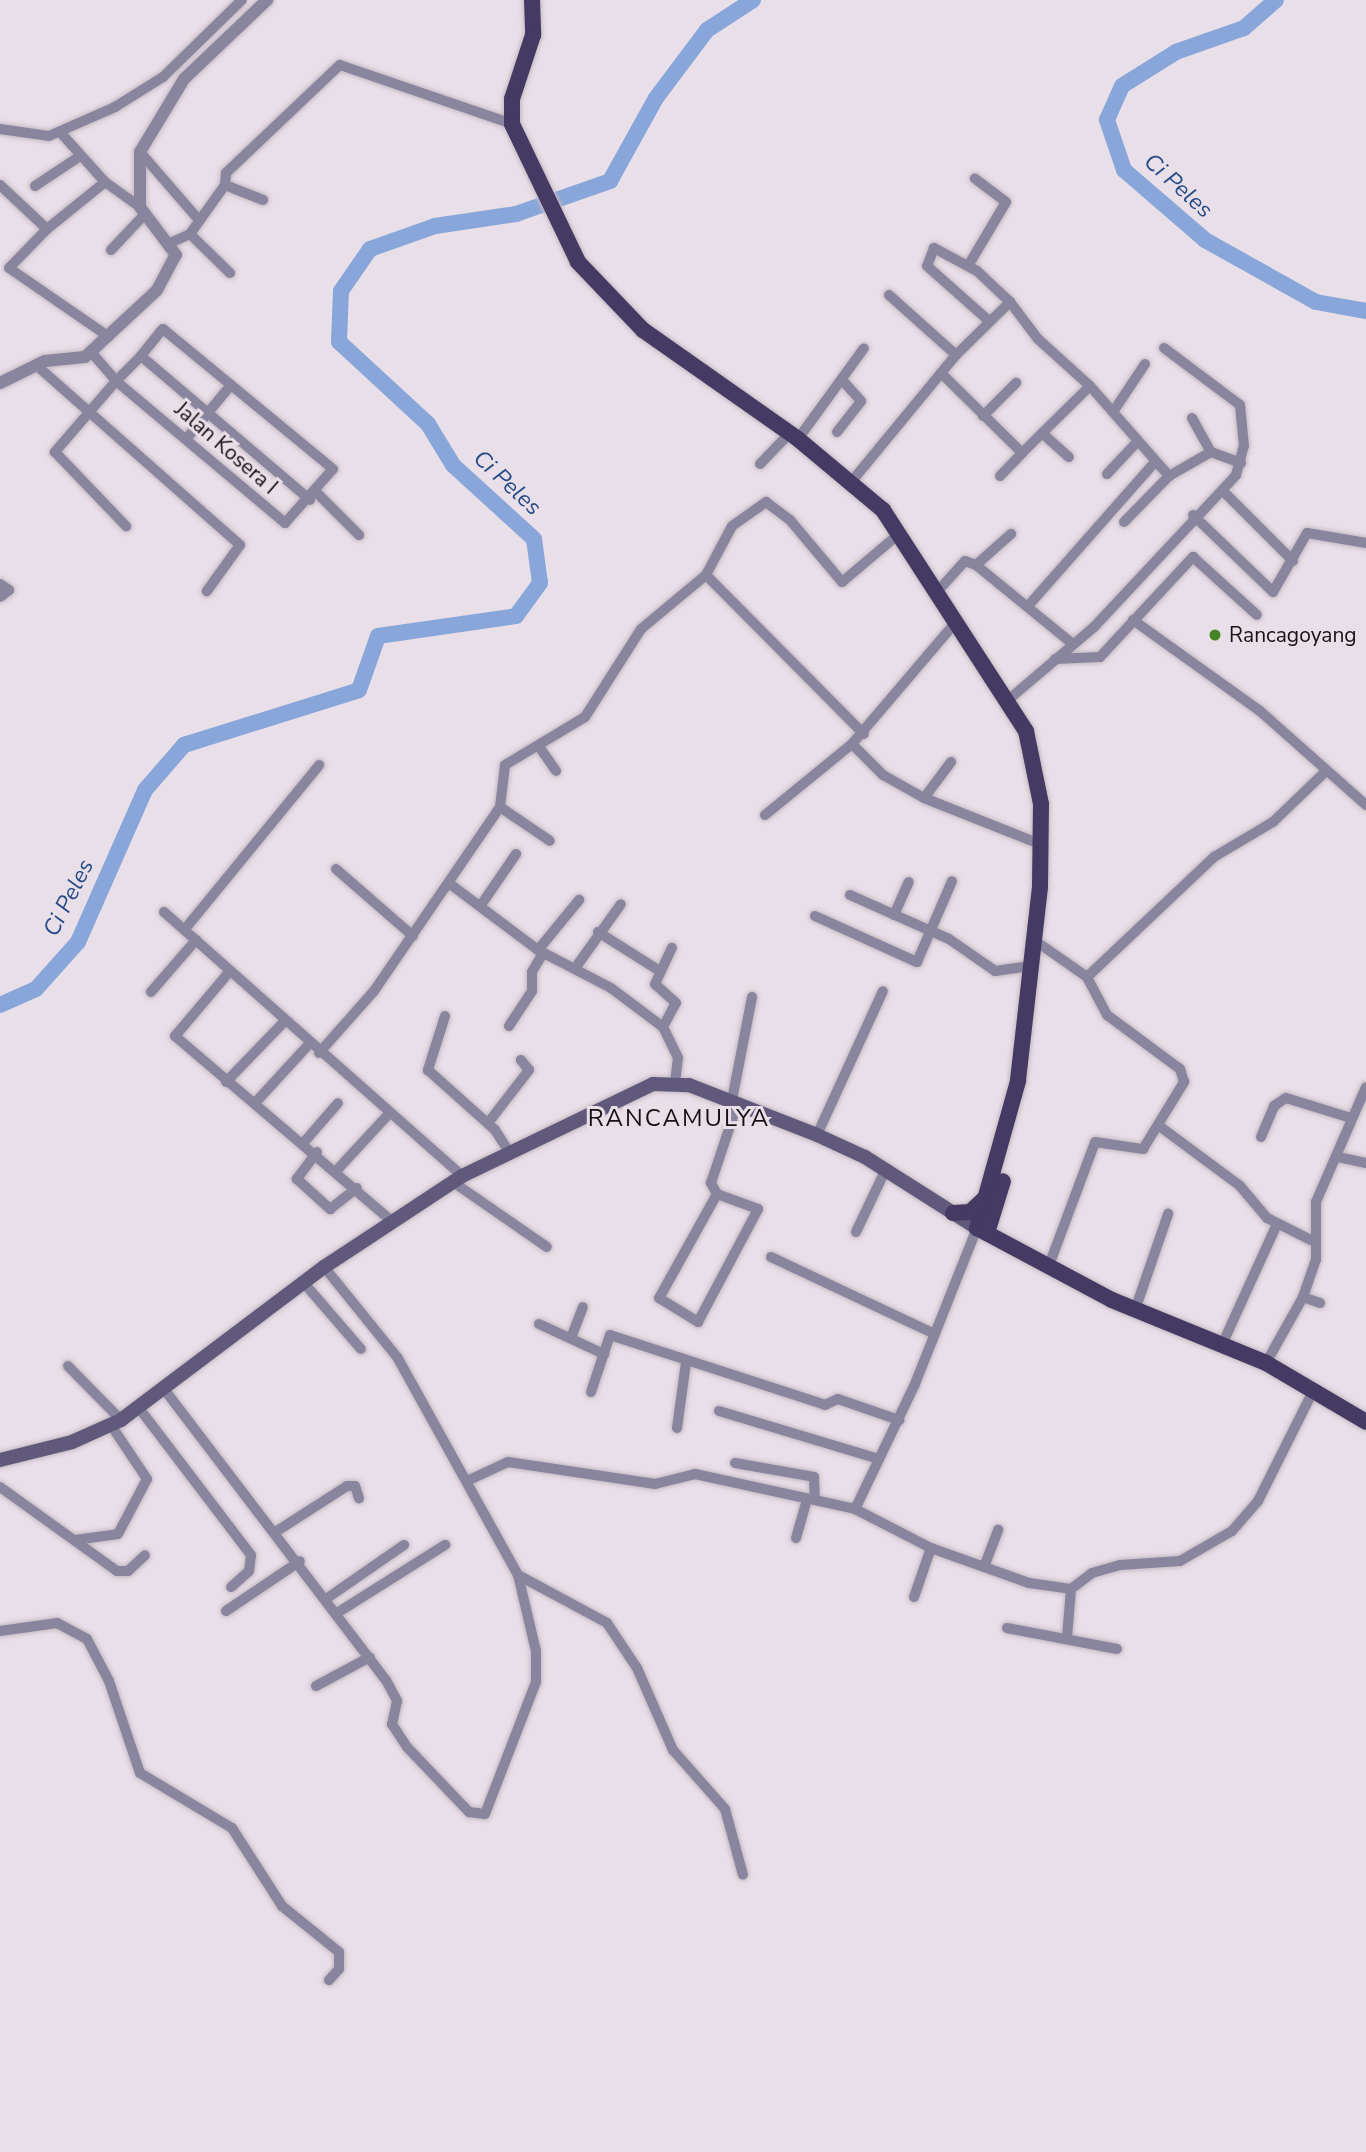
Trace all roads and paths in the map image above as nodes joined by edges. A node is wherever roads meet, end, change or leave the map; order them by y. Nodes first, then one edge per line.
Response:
1 (242, 0) edge
2 (267, 0) edge
3 (533, 0) edge
4 (512, 124) junction
5 (0, 129) edge
6 (61, 133) junction
7 (140, 152) junction
8 (80, 156) junction
9 (975, 179) dead end
10 (105, 182) junction
11 (225, 185) junction
12 (35, 186) dead end
13 (1, 187) edge
14 (263, 200) dead end
15 (142, 210) junction
16 (199, 220) junction
17 (47, 229) junction
18 (190, 234) junction
19 (170, 243) junction
20 (111, 250) dead end
21 (968, 266) junction
22 (230, 274) dead end
23 (889, 295) dead end
24 (1010, 302) junction
25 (989, 321) junction
26 (109, 337) junction
27 (864, 348) dead end
28 (1164, 348) dead end
29 (92, 353) junction
30 (956, 355) junction
31 (141, 356) junction
32 (1144, 364) dead end
33 (36, 365) junction
34 (941, 373) junction
35 (116, 381) junction
36 (843, 381) junction
37 (0, 383) edge
38 (1016, 383) dead end
39 (231, 385) junction
40 (1090, 386) junction
41 (1115, 409) junction
42 (209, 411) junction
43 (91, 412) junction
44 (983, 415) junction
45 (1192, 418) dead end
46 (837, 432) dead end
47 (1042, 433) junction
48 (793, 436) junction
49 (187, 438) junction
50 (1136, 443) junction
51 (1211, 452) junction
52 (1022, 453) junction
53 (1069, 457) dead end
54 (1155, 462) junction
55 (1241, 463) junction
56 (760, 464) dead end
57 (1107, 474) dead end
58 (1000, 476) dead end
59 (1169, 476) junction
60 (852, 481) junction
61 (1223, 491) junction
62 (313, 496) junction
63 (1193, 515) junction
64 (1124, 522) dead end
65 (126, 526) dead end
66 (900, 533) junction
67 (359, 534) dead end
68 (1011, 534) dead end
69 (1366, 543) edge
70 (1293, 561) junction
71 (976, 565) junction
72 (706, 575) junction
73 (0, 584) edge
74 (207, 591) dead end
75 (936, 593) junction
76 (0, 597) edge
77 (1028, 606) junction
78 (1257, 615) dead end
79 (1133, 620) junction
80 (955, 623) junction
81 (1073, 644) junction
82 (1055, 659) junction
83 (1007, 699) junction
84 (864, 734) junction
85 (852, 744) junction
86 (540, 748) junction
87 (951, 762) dead end
88 (319, 765) dead end
89 (556, 771) dead end
90 (1325, 772) junction
91 (923, 799) junction
92 (1366, 805) edge
93 (500, 807) junction
94 (765, 815) dead end
95 (550, 841) dead end
96 (1042, 845) junction
97 (516, 854) dead end
98 (336, 869) dead end
99 (909, 881) dead end
100 (952, 881) dead end
101 (450, 884) junction
102 (849, 895) dead end
103 (579, 900) dead end
104 (621, 904) dead end
105 (481, 905) junction
106 (164, 912) dead end
107 (894, 915) junction
108 (815, 916) dead end
109 (185, 929) junction
110 (931, 931) junction
111 (598, 932) junction
112 (414, 936) junction
113 (196, 940) junction
114 (1034, 940) junction
115 (672, 947) dead end
116 (541, 951) junction
117 (1031, 966) junction
118 (576, 967) junction
119 (230, 971) junction
120 (660, 971) junction
121 (1087, 977) junction
122 (883, 991) dead end
123 (151, 992) dead end
124 (752, 997) dead end
125 (445, 1016) dead end
126 (284, 1021) junction
127 (509, 1026) dead end
128 (663, 1027) junction
129 (309, 1045) junction
130 (319, 1053) junction
131 (521, 1060) dead end
132 (226, 1082) junction
133 (675, 1082) junction
134 (1366, 1087) edge
135 (735, 1101) junction
136 (255, 1103) junction
137 (338, 1103) dead end
138 (388, 1115) junction
139 (1351, 1118) junction
140 (488, 1124) junction
141 (1162, 1128) junction
142 (817, 1135) junction
143 (1261, 1137) dead end
144 (305, 1141) junction
145 (508, 1150) junction
146 (317, 1152) junction
147 (1338, 1157) junction
148 (1366, 1163) edge
149 (337, 1170) junction
150 (885, 1171) junction
151 (457, 1179) junction
152 (357, 1188) junction
153 (717, 1194) junction
154 (993, 1198) junction
155 (953, 1213) junction
156 (1168, 1214) dead end
157 (393, 1222) junction
158 (1278, 1224) junction
159 (856, 1232) dead end
160 (981, 1233) junction
161 (1311, 1240) junction
162 (547, 1247) dead end
163 (1011, 1250) junction
164 (771, 1257) dead end
165 (324, 1267) junction
166 (1048, 1268) junction
167 (303, 1283) junction
168 (1303, 1297) junction
169 (1320, 1303) dead end
170 (583, 1307) dead end
171 (1135, 1310) junction
172 (539, 1324) dead end
173 (935, 1334) junction
174 (571, 1338) junction
175 (1221, 1347) junction
176 (361, 1349) dead end
177 (604, 1354) junction
178 (686, 1362) junction
179 (1266, 1363) junction
180 (68, 1366) dead end
181 (164, 1388) junction
182 (1314, 1389) junction
183 (591, 1392) dead end
184 (139, 1408) junction
185 (719, 1411) dead end
186 (899, 1420) junction
187 (1366, 1422) edge
188 (116, 1423) junction
189 (677, 1428) dead end
190 (880, 1459) junction
191 (0, 1460) edge
192 (735, 1463) dead end
193 (469, 1480) junction
194 (0, 1487) edge
195 (359, 1498) dead end
196 (811, 1500) junction
197 (855, 1509) junction
198 (998, 1530) dead end
199 (277, 1531) junction
200 (796, 1538) dead end
201 (75, 1541) junction
202 (404, 1545) dead end
203 (445, 1545) dead end
204 (931, 1548) junction
205 (145, 1555) dead end
206 (300, 1561) junction
207 (984, 1567) junction
208 (518, 1575) junction
209 (231, 1587) dead end
210 (1071, 1589) junction
211 (914, 1597) dead end
212 (326, 1599) junction
213 (226, 1611) dead end
214 (337, 1613) junction
215 (1007, 1628) dead end
216 (0, 1631) edge
217 (1066, 1637) junction
218 (1117, 1649) dead end
219 (370, 1657) junction
220 (316, 1686) dead end
221 (743, 1875) dead end
222 (329, 1979) dead end

1 - 6 street
2 - 7 street
3 - 4 main road
4 - 11 street
4 - 48 main road
5 - 6 street
6 - 8 street
7 - 15 street
7 - 16 street
8 - 10 street
8 - 12 street
9 - 21 street
10 - 15 street
10 - 17 street
11 - 14 street
11 - 16 street
13 - 17 street
15 - 19 street
15 - 20 street
16 - 18 street
17 - 26 street
18 - 19 street
18 - 22 street
19 - 26 street
21 - 24 street
21 - 25 street
23 - 30 street
24 - 25 street
24 - 40 street
25 - 30 street
26 - 29 street
27 - 36 street
28 - 55 street
29 - 33 street
29 - 35 street, Jalan Kosera I
30 - 34 street
31 - 35 street
31 - 39 street
31 - 42 street
32 - 41 street
33 - 37 street
33 - 43 street
34 - 44 street
34 - 60 street
35 - 43 street
35 - 49 street, Jalan Kosera I
36 - 46 street
36 - 48 street
38 - 44 street
39 - 42 street
39 - 62 street, Jalan Kosera I
40 - 41 street
40 - 47 street
41 - 50 street
42 - 49 street
42 - 62 street
43 - 65 street
43 - 74 street
44 - 52 street
45 - 51 street
47 - 52 street
47 - 53 street
48 - 56 street
48 - 60 main road
49 - 62 street, Jalan Kosera I
50 - 54 street
50 - 57 street
51 - 55 street
51 - 59 street
52 - 58 street
54 - 59 street
54 - 77 street
55 - 61 street
59 - 64 street
60 - 66 main road
61 - 63 street
61 - 70 street
62 - 67 street
63 - 70 street
63 - 81 street
66 - 72 street
66 - 75 main road
68 - 71 street
69 - 70 street
71 - 75 street
71 - 77 street
72 - 84 street
72 - 86 street
73 - 76 street
75 - 80 main road
77 - 81 street
78 - 79 street
79 - 82 street
79 - 90 street
80 - 83 main road
80 - 84 street
81 - 82 street
82 - 83 street
83 - 96 main road
84 - 85 street
85 - 91 street
85 - 94 street
86 - 89 street
86 - 93 street
87 - 91 street
88 - 109 street
90 - 92 street
90 - 121 street
91 - 96 street
93 - 95 street
93 - 101 street
96 - 114 main road
97 - 105 street
98 - 112 street
99 - 107 street
100 - 110 street
101 - 105 street
101 - 112 street
102 - 107 street
103 - 116 street
104 - 111 street
105 - 116 street
106 - 109 street
107 - 110 street
108 - 110 street
109 - 113 street
110 - 117 street
111 - 118 street
111 - 120 street
112 - 130 street
113 - 119 street
113 - 123 street
114 - 117 main road
114 - 121 street
115 - 120 street
116 - 118 street
116 - 127 street
117 - 154 main road
118 - 128 street
119 - 126 street
119 - 132 street
120 - 128 street
121 - 141 street
122 - 142 street
124 - 135 street
125 - 140 street
126 - 129 street
126 - 132 street
128 - 133 street
129 - 130 street
129 - 136 street
130 - 138 street
131 - 140 street
132 - 136 street
133 - 135 main road
133 - 145 main road
134 - 139 street
135 - 142 main road
135 - 153 street
136 - 144 street
137 - 144 street
138 - 149 street
138 - 151 street
139 - 143 street
139 - 147 street
140 - 145 street
141 - 158 street
141 - 166 street
142 - 150 main road
144 - 146 street
145 - 151 main road
146 - 149 street
146 - 152 street
147 - 148 street
147 - 161 street
149 - 152 street
150 - 155 main road
150 - 159 street
151 - 157 main road
151 - 162 street
152 - 157 street
153 - 153 street
154 - 155 main road
154 - 160 main road
154 - 163 main road
155 - 160 main road
156 - 171 street
157 - 165 main road
158 - 161 street
158 - 175 street
160 - 163 main road
160 - 173 street
161 - 168 street
163 - 166 main road
164 - 173 street
165 - 167 main road
165 - 193 street
166 - 171 main road
167 - 176 street
167 - 181 main road
168 - 169 street
168 - 179 street
170 - 174 street
171 - 175 main road
172 - 174 street
173 - 186 street
174 - 177 street
175 - 179 main road
177 - 178 street
177 - 183 street
178 - 186 street
178 - 189 street
179 - 182 main road
180 - 188 street
181 - 184 main road
181 - 199 street
182 - 187 main road
182 - 210 street
184 - 188 main road
184 - 209 street
185 - 190 street
186 - 190 street
188 - 191 main road
188 - 201 street
190 - 197 street
192 - 196 street
193 - 196 street
193 - 208 street
194 - 201 street
195 - 199 street
196 - 197 street
196 - 200 street
197 - 204 street
198 - 207 street
199 - 206 street
201 - 205 street
202 - 212 street
203 - 214 street
204 - 207 street
204 - 211 street
206 - 212 street
206 - 213 street
207 - 210 street
208 - 219 street
208 - 221 street
210 - 217 street
212 - 214 street
214 - 219 street
215 - 217 street
216 - 222 street
217 - 218 street
219 - 220 street

